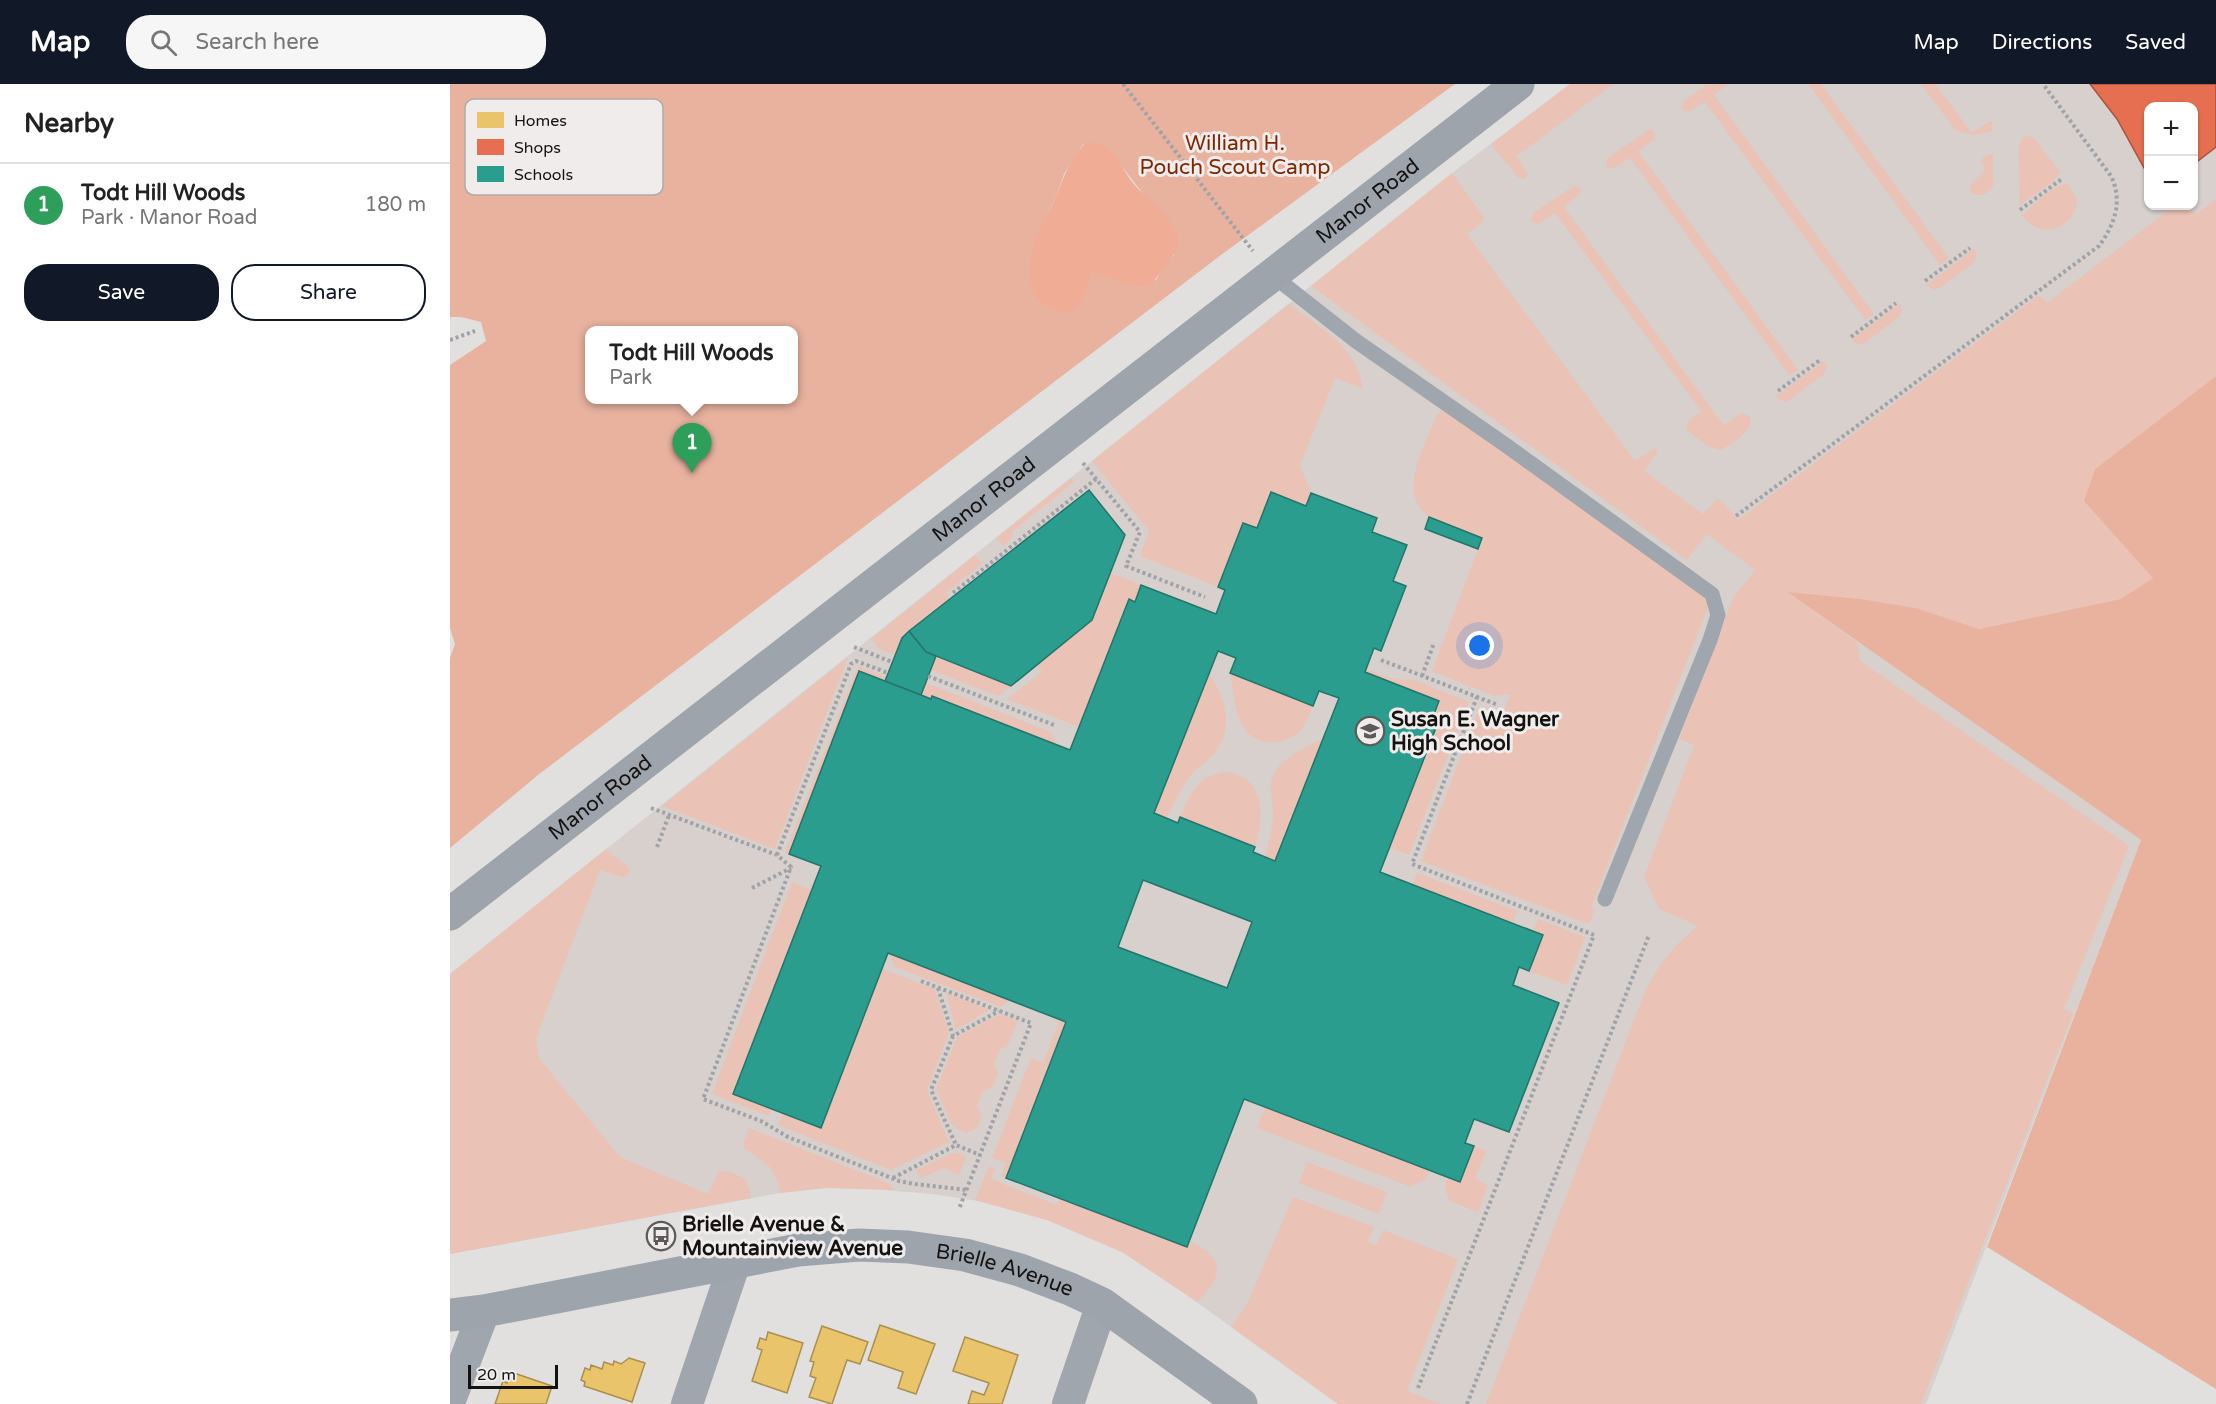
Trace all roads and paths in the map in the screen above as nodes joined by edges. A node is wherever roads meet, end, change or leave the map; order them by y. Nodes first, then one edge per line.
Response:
1 (1123, 84) edge
2 (1518, 84) edge
3 (2043, 84) edge
4 (2063, 178) dead end
5 (2020, 210) dead end
6 (1970, 248) dead end
7 (1272, 275) junction
8 (1925, 281) dead end
9 (1896, 303) dead end
10 (475, 331) dead end
11 (1851, 337) dead end
12 (450, 340) edge
13 (1820, 360) dead end
14 (1778, 391) dead end
15 (1083, 463) dead end
16 (1096, 479) junction
17 (1736, 516) dead end
18 (953, 593) dead end
19 (1205, 597) dead end
20 (1434, 643) dead end
21 (854, 647) dead end
22 (1381, 660) dead end
23 (892, 662) dead end
24 (888, 673) dead end
25 (928, 676) dead end
26 (1422, 676) junction
27 (1477, 697) junction
28 (1498, 705) dead end
29 (1054, 725) dead end
30 (651, 808) dead end
31 (669, 815) junction
32 (657, 847) dead end
33 (777, 855) junction
34 (791, 867) junction
35 (752, 888) dead end
36 (1605, 899) dead end
37 (450, 914) edge
38 (1648, 935) dead end
39 (921, 981) dead end
40 (938, 987) junction
41 (999, 1011) junction
42 (954, 1036) junction
43 (956, 1145) junction
44 (980, 1155) junction
45 (892, 1178) junction
46 (967, 1190) junction
47 (959, 1209) dead end
48 (735, 1262) junction
49 (1102, 1305) junction
50 (484, 1311) junction
51 (450, 1316) edge
52 (1418, 1388) dead end
53 (450, 1400) edge
54 (687, 1404) edge
55 (1068, 1404) edge
56 (1241, 1404) edge
57 (1467, 1404) edge

1 - 7 path
2 - 7 street, Manor Road
3 - 17 path
4 - 5 path
6 - 8 path
7 - 36 lane
7 - 37 street, Manor Road
9 - 11 path
10 - 12 path
13 - 14 path
15 - 16 path
16 - 18 path
16 - 19 path
20 - 26 path
21 - 23 path
22 - 26 path
24 - 33 path
25 - 29 path
26 - 27 path
27 - 28 path
27 - 52 path
30 - 31 path
31 - 32 path
31 - 33 path
33 - 34 path
34 - 35 path
34 - 45 path
38 - 57 path
39 - 40 path
40 - 41 path
40 - 42 path
41 - 42 path
41 - 44 path
42 - 43 path
43 - 44 path
43 - 45 path
44 - 46 path
45 - 46 path
46 - 47 path
48 - 49 street, Brielle Avenue
48 - 50 street, Brielle Avenue
48 - 54 street
49 - 55 street
49 - 56 street, Brielle Avenue
50 - 51 street, Brielle Avenue
50 - 53 street

